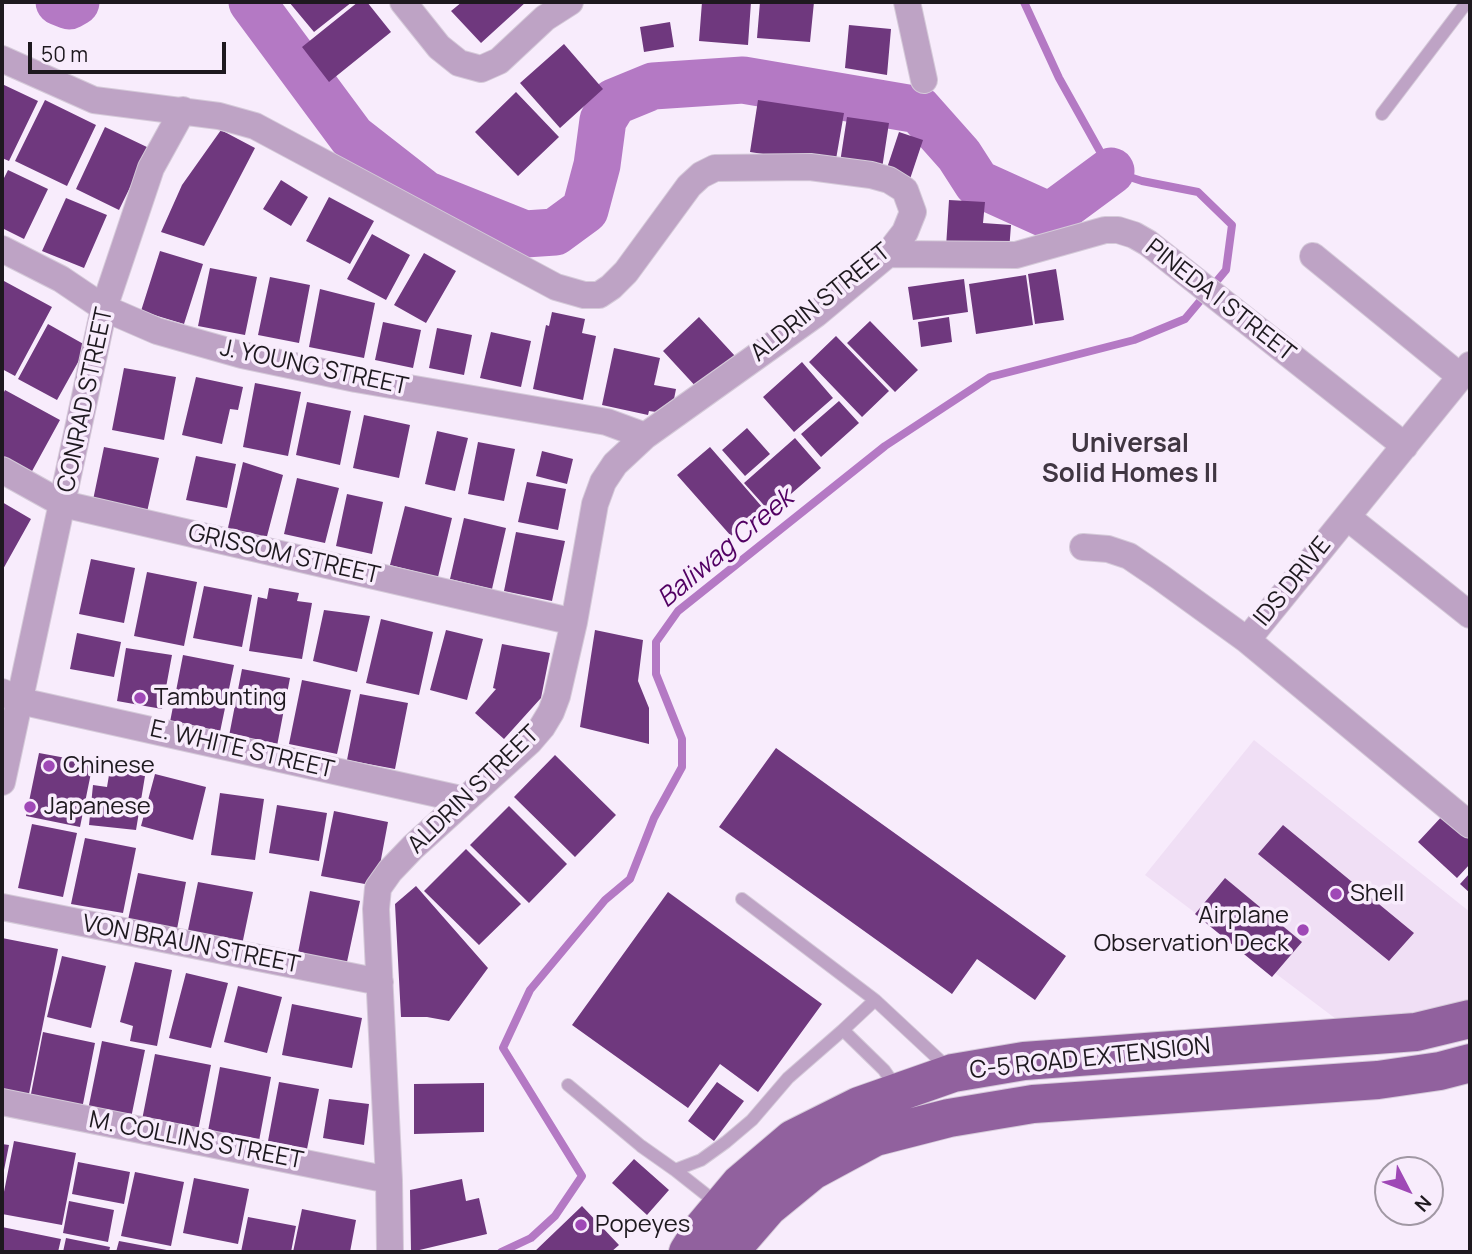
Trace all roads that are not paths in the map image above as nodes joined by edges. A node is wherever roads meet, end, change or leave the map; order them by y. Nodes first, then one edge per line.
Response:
1 (403, 2) edge
2 (570, 2) edge
3 (907, 2) edge
4 (1467, 2) edge
5 (2, 59) edge
6 (924, 80) dead end
7 (183, 110) junction
8 (1382, 114) dead end
9 (2, 249) edge
10 (888, 254) junction
11 (1313, 256) dead end
12 (104, 308) junction
13 (1465, 371) edge
14 (645, 436) junction
15 (1405, 446) junction
16 (2, 470) edge
17 (63, 504) junction
18 (1347, 517) junction
19 (1083, 547) dead end
20 (1470, 615) edge
21 (574, 622) junction
22 (1247, 640) junction
23 (11, 696) edge
24 (2, 782) edge
25 (465, 800) junction
26 (1470, 825) edge
27 (742, 899) dead end
28 (2, 907) edge
29 (380, 982) junction
30 (875, 1000) junction
31 (1470, 1019) edge
32 (843, 1030) junction
33 (1470, 1063) edge
34 (953, 1073) junction
35 (568, 1085) dead end
36 (898, 1092) junction
37 (2, 1102) edge
38 (674, 1170) junction
39 (389, 1180) junction
40 (721, 1206) junction
41 (390, 1252) edge
42 (688, 1252) edge
43 (729, 1252) edge

1 - 2 street
3 - 6 street
4 - 8 lane
5 - 7 street, ALDRIN STREET
7 - 10 street, ALDRIN STREET
7 - 12 street, CONRAD STREET
9 - 12 street, J. YOUNG STREET
10 - 14 street, ALDRIN STREET
10 - 15 street, PINEDA I STREET
11 - 13 street
12 - 14 street, J. YOUNG STREET
12 - 17 street, CONRAD STREET
13 - 15 street, IDS DRIVE
14 - 21 street, ALDRIN STREET
15 - 18 street, IDS DRIVE
16 - 17 street, GRISSOM STREET
17 - 21 street, GRISSOM STREET
17 - 23 street, CONRAD STREET
18 - 20 street
18 - 22 street, IDS DRIVE
19 - 22 street
21 - 25 street, ALDRIN STREET
22 - 26 street, IDS DRIVE
23 - 24 street, CONRAD STREET
23 - 25 street, E. WHITE STREET
25 - 29 street, ALDRIN STREET
27 - 30 lane
28 - 29 street, VON BRAUN STREET
29 - 39 street, ALDRIN STREET
30 - 32 lane
30 - 34 lane
31 - 34 main road, C-5 ROAD EXTENSION
32 - 36 lane
32 - 38 lane
33 - 43 main road, C-5 ROAD EXTENSION
34 - 36 main road, C-5 ROAD EXTENSION
35 - 38 lane
36 - 40 main road, C-5 ROAD EXTENSION
37 - 39 street, M. COLLINS STREET
38 - 40 lane
39 - 41 street, ALDRIN STREET
40 - 42 main road, C-5 ROAD EXTENSION

